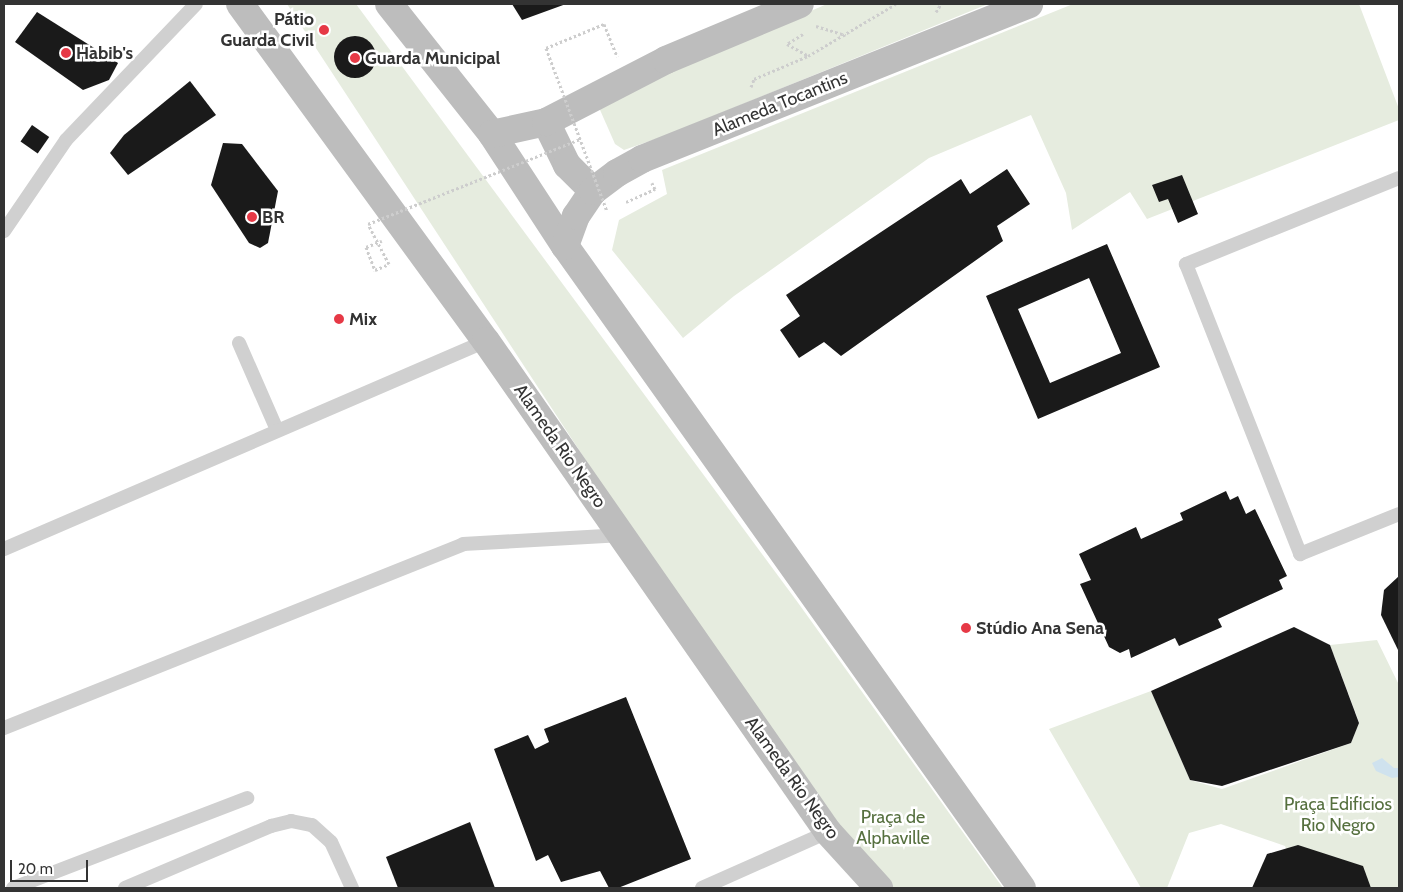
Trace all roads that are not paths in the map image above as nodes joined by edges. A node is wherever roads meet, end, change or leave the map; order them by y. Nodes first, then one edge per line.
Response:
1 (196, 4) edge
2 (240, 4) edge
3 (389, 4) edge
4 (800, 4) edge
5 (1029, 4) edge
6 (546, 122) junction
7 (492, 134) junction
8 (1399, 178) edge
9 (593, 191) junction
10 (4, 232) edge
11 (565, 246) junction
12 (486, 341) junction
13 (239, 342) dead end
14 (277, 430) junction
15 (1399, 514) edge
16 (623, 536) junction
17 (4, 549) edge
18 (4, 728) edge
19 (247, 798) dead end
20 (828, 832) junction
21 (13, 888) edge
22 (125, 888) edge
23 (352, 888) edge
24 (702, 888) edge
25 (879, 888) edge
26 (1022, 888) edge

1 - 10 lane
2 - 12 main road, Alameda Rio Negro
3 - 7 main road
4 - 6 main road
5 - 9 main road, Alameda Tocantins
6 - 7 main road
6 - 9 main road
7 - 11 main road
8 - 15 lane
9 - 11 main road, Alameda Tocantins
11 - 26 main road
12 - 14 lane
12 - 16 main road, Alameda Rio Negro
13 - 14 lane
14 - 17 lane
16 - 18 lane
16 - 20 main road, Alameda Rio Negro
19 - 21 lane
20 - 24 lane
20 - 25 main road, Alameda Rio Negro
22 - 23 lane

